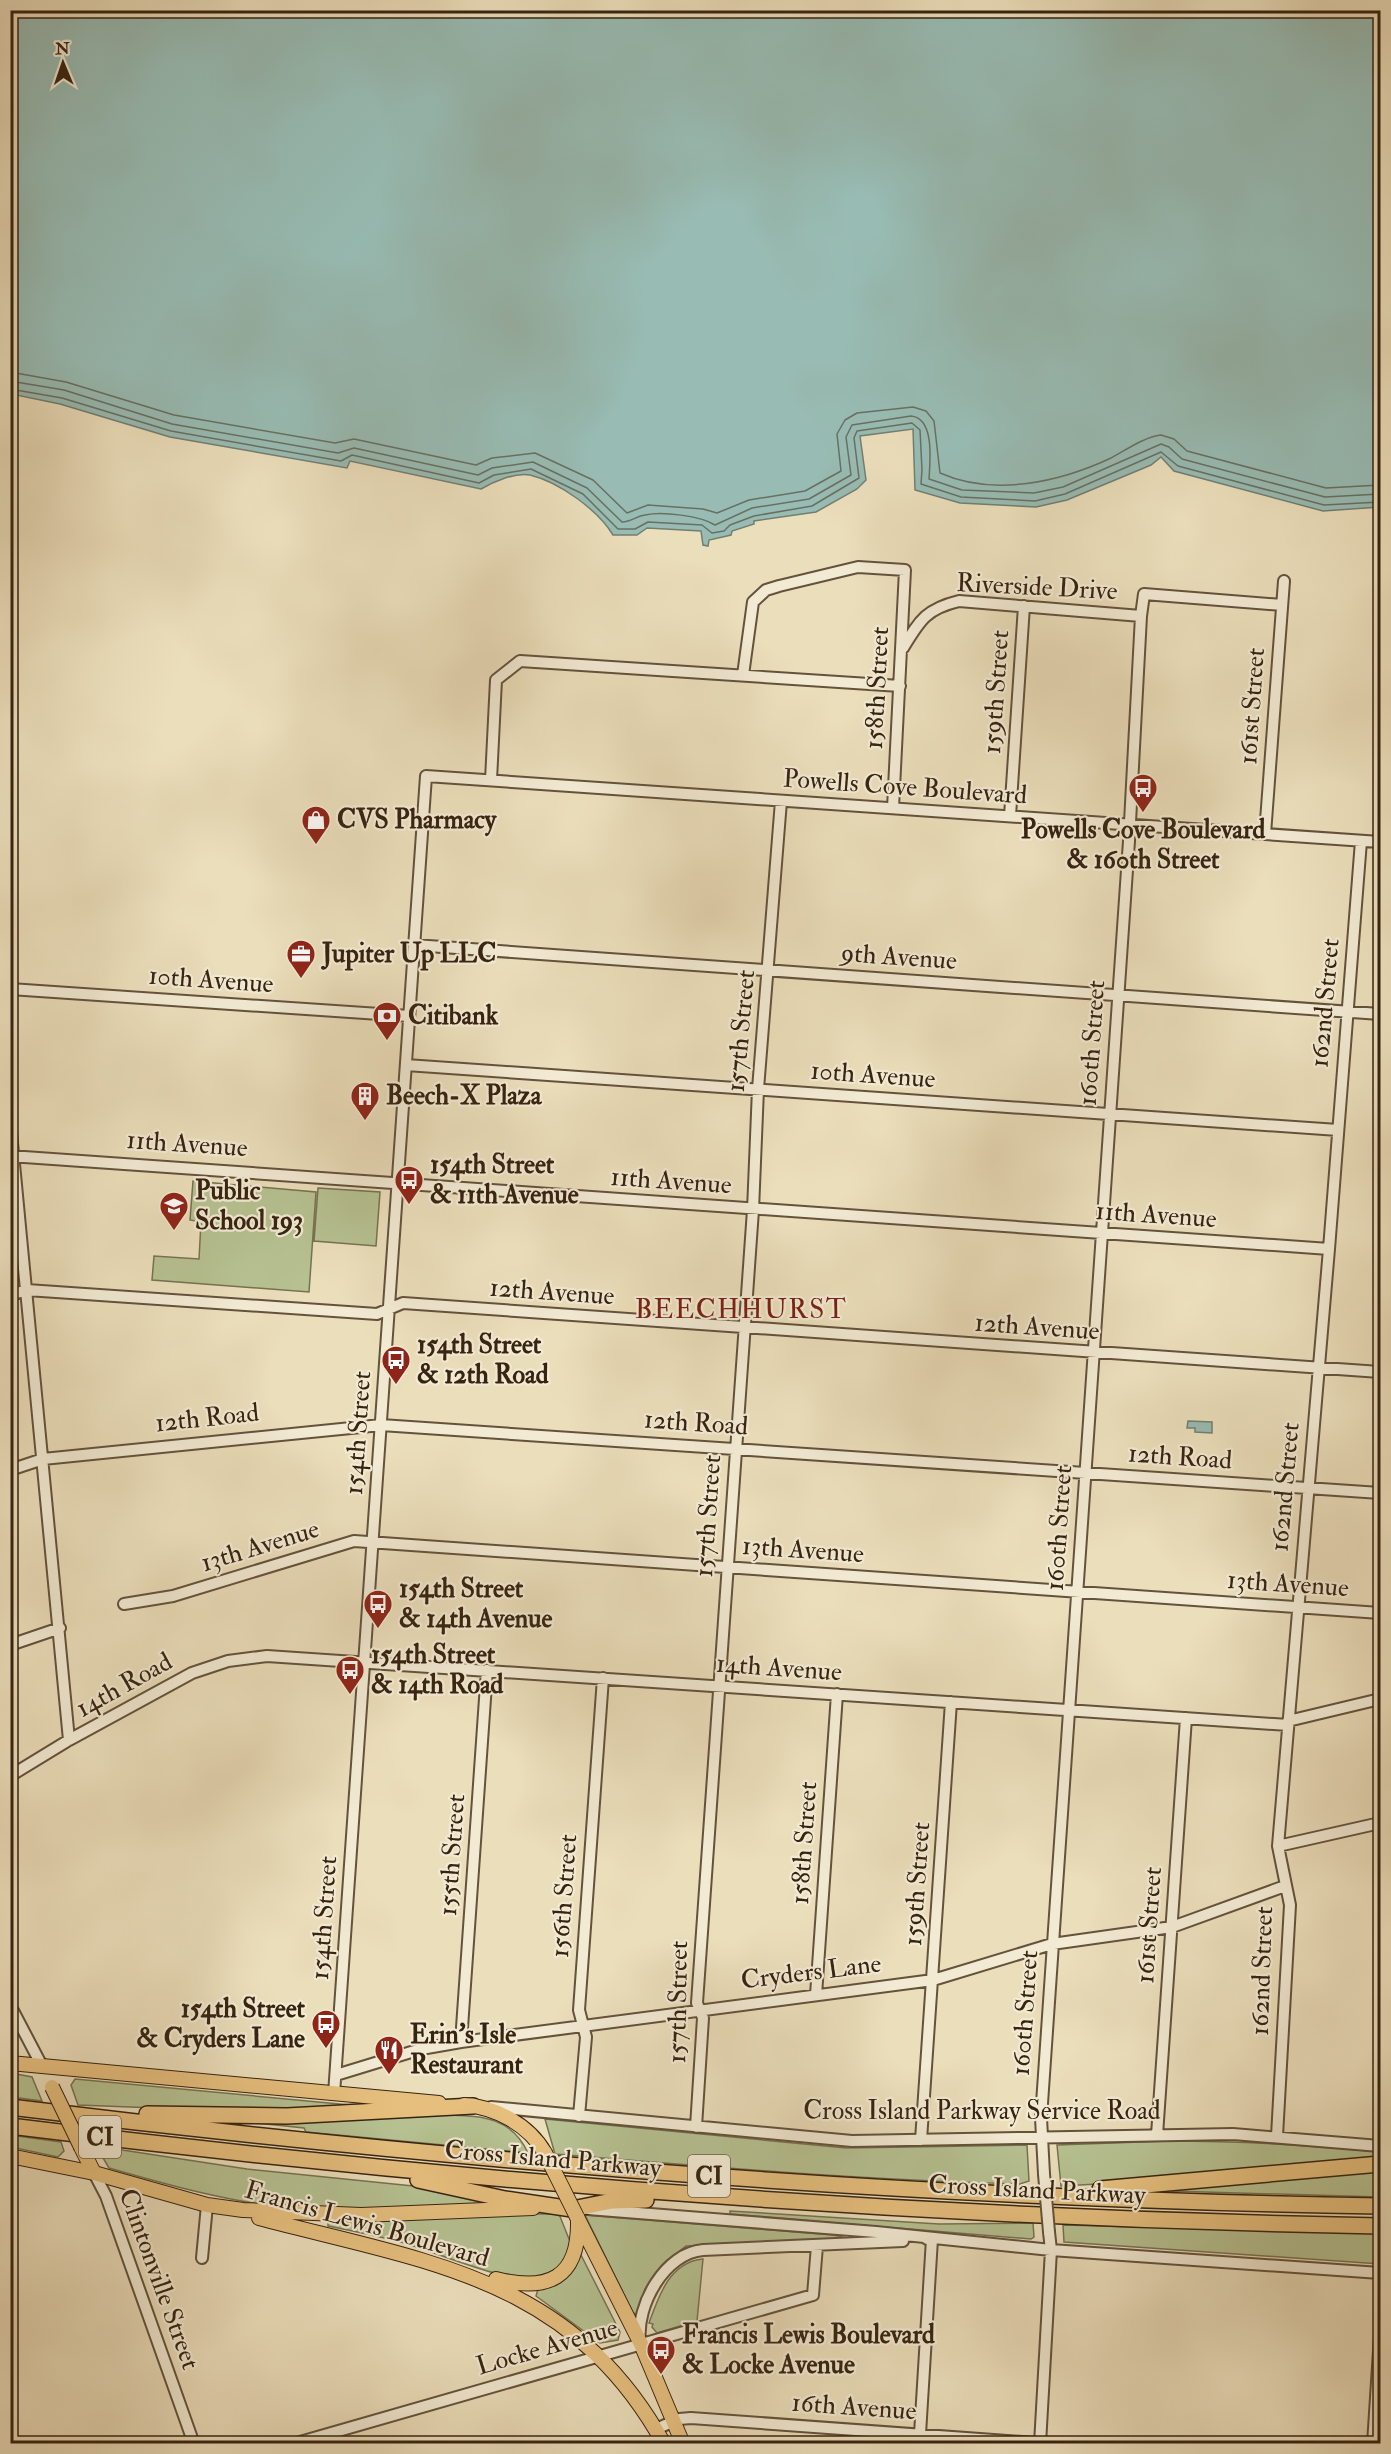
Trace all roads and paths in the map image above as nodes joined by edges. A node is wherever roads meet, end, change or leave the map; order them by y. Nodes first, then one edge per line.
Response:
1 (1284, 581) dead end
2 (1282, 605) junction
3 (1024, 606) junction
4 (1141, 616) junction
5 (902, 651) junction
6 (743, 675) junction
7 (900, 686) junction
8 (426, 776) joint
9 (491, 780) junction
10 (781, 801) junction
11 (893, 808) junction
12 (1010, 816) junction
13 (1130, 825) junction
14 (1265, 834) junction
15 (1361, 841) junction
16 (1380, 842) edge
17 (414, 945) junction
18 (769, 970) junction
19 (10, 989) edge
20 (1118, 994) junction
21 (1347, 1012) junction
22 (1380, 1014) edge
23 (409, 1016) junction
24 (406, 1065) junction
25 (758, 1089) junction
26 (1110, 1114) junction
27 (10, 1122) edge
28 (1338, 1130) junction
29 (12, 1155) edge
30 (398, 1182) junction
31 (753, 1210) junction
32 (1102, 1234) junction
33 (1329, 1249) junction
34 (27, 1290) junction
35 (10, 1295) edge
36 (389, 1309) junction
37 (744, 1329) junction
38 (1093, 1353) junction
39 (1318, 1368) junction
40 (1380, 1372) edge
41 (381, 1425) junction
42 (736, 1448) junction
43 (44, 1459) junction
44 (10, 1470) edge
45 (1085, 1473) junction
46 (1308, 1488) junction
47 (1380, 1493) edge
48 (372, 1542) junction
49 (727, 1567) junction
50 (1077, 1592) junction
51 (124, 1604) dead end
52 (1298, 1608) junction
53 (1380, 1613) edge
54 (60, 1628) junction
55 (10, 1645) edge
56 (267, 1656) joint
57 (365, 1662) junction
58 (487, 1670) junction
59 (603, 1678) junction
60 (720, 1686) junction
61 (837, 1694) junction
62 (1380, 1699) edge
63 (951, 1702) junction
64 (1068, 1710) junction
65 (1186, 1718) junction
66 (1288, 1723) junction
67 (69, 1740) junction
68 (10, 1776) edge
69 (1380, 1823) edge
70 (1278, 1846) junction
71 (1285, 1886) junction
72 (1172, 1927) junction
73 (1052, 1944) junction
74 (933, 1980) junction
75 (816, 1995) junction
76 (10, 2005) edge
77 (699, 2009) junction
78 (582, 2028) junction
79 (461, 2042) junction
80 (10, 2063) edge
81 (42, 2066) junction
82 (336, 2075) junction
83 (334, 2094) junction
84 (473, 2106) junction
85 (10, 2107) edge
86 (40, 2110) junction
87 (579, 2116) junction
88 (10, 2126) edge
89 (696, 2127) junction
90 (1158, 2135) junction
91 (1277, 2136) junction
92 (1041, 2137) junction
93 (921, 2140) junction
94 (1380, 2146) edge
95 (10, 2156) edge
96 (333, 2163) junction
97 (1380, 2164) edge
98 (94, 2173) junction
99 (1024, 2194) junction
100 (838, 2204) junction
101 (207, 2205) junction
102 (1380, 2206) edge
103 (574, 2213) junction
104 (1380, 2226) edge
105 (932, 2239) junction
106 (817, 2246) junction
107 (1051, 2250) junction
108 (202, 2258) dead end
109 (434, 2262) junction
110 (1380, 2273) edge
111 (1380, 2335) edge
112 (641, 2344) junction
113 (1380, 2346) edge
114 (597, 2355) junction
115 (673, 2421) junction
116 (656, 2429) junction
117 (920, 2434) junction
118 (1040, 2443) edge
119 (194, 2444) edge
120 (293, 2444) edge
121 (664, 2444) edge
122 (683, 2444) edge
123 (1050, 2444) edge
124 (1373, 2444) edge

1 - 2 street, 161st Street
2 - 4 street, Riverside Drive
2 - 14 street, 161st Street
3 - 4 street, Riverside Drive
3 - 5 street, Riverside Drive
3 - 12 street, 159th Street
4 - 13 street, 160th Street
5 - 6 street, 158th Street
5 - 7 street, 158th Street
6 - 7 street
6 - 9 street
7 - 11 street, 158th Street
8 - 9 street, Powells Cove Boulevard
8 - 17 street, 154th Street
9 - 10 street, Powells Cove Boulevard
10 - 11 street, Powells Cove Boulevard
10 - 18 street, 157th Street
11 - 12 street, Powells Cove Boulevard
12 - 13 street, Powells Cove Boulevard
13 - 14 street, Powells Cove Boulevard
13 - 20 street, 160th Street
14 - 15 street, Powells Cove Boulevard
15 - 16 street, Powells Cove Boulevard
15 - 21 street, 162nd Street
17 - 18 street, 9th Avenue
17 - 23 street, 154th Street
18 - 20 street, 9th Avenue
18 - 25 street, 157th Street
19 - 23 street, 10th Avenue
20 - 21 street, 9th Avenue
20 - 26 street, 160th Street
21 - 22 street, 9th Avenue
21 - 28 street, 162nd Street
23 - 24 street, 154th Street
24 - 25 street, 10th Avenue
24 - 30 street, 154th Street
25 - 26 street, 10th Avenue
25 - 31 street, 157th Street
26 - 28 street, 10th Avenue
26 - 32 street, 160th Street
27 - 29 street
28 - 33 street, 162nd Street
29 - 30 street, 11th Avenue
29 - 34 street
30 - 31 street, 11th Avenue
30 - 36 street, 154th Street
31 - 32 street, 11th Avenue
31 - 37 street, 157th Street
32 - 33 street, 11th Avenue
32 - 38 street, 160th Street
33 - 39 street, 162nd Street
34 - 35 street, 12th Avenue
34 - 36 street, 12th Avenue
34 - 43 street
36 - 37 street, 12th Avenue
36 - 41 street, 154th Street
37 - 38 street, 12th Avenue
37 - 42 street, 157th Street
38 - 39 street, 12th Avenue
38 - 45 street, 160th Street
39 - 40 street, 12th Avenue
39 - 46 street, 162nd Street
41 - 42 street, 12th Road
41 - 43 street, 12th Road
41 - 48 street, 154th Street
42 - 45 street, 12th Road
42 - 49 street, 157th Street
43 - 44 street, 12th Road
43 - 54 street
45 - 46 street, 12th Road
45 - 50 street, 160th Street
46 - 47 street, 12th Road
46 - 52 street, 162nd Street
48 - 49 street, 13th Avenue
48 - 51 street, 13th Avenue
48 - 57 street, 154th Street
49 - 50 street, 13th Avenue
49 - 60 street, 157th Street
50 - 52 street, 13th Avenue
50 - 64 street, 160th Street
52 - 53 street, 13th Avenue
52 - 66 street, 162nd Street
54 - 55 street
54 - 67 street
56 - 57 street, 14th Avenue
56 - 67 street, 14th Road
57 - 58 street, 14th Avenue
57 - 82 street, 154th Street
58 - 59 street, 14th Avenue
58 - 79 street, 155th Street
59 - 60 street, 14th Avenue
59 - 78 street, 156th Street
60 - 61 street, 14th Avenue
60 - 77 street, 157th Street
61 - 63 street, 14th Avenue
61 - 75 street, 158th Street
62 - 66 street, 14th Avenue
63 - 64 street, 14th Avenue
63 - 74 street, 159th Street
64 - 65 street, 14th Avenue
64 - 73 street, 160th Street
65 - 66 street, 14th Avenue
65 - 72 street, 161st Street
66 - 70 street, 162nd Street
67 - 68 street, 14th Road
69 - 70 street
70 - 71 street, 162nd Street
71 - 72 street, Cryders Lane
71 - 91 street, 162nd Street
72 - 73 street, Cryders Lane
72 - 90 street, 161st Street
73 - 74 street, Cryders Lane
73 - 92 street, 160th Street
74 - 75 street, Cryders Lane
74 - 93 street, 159th Street
75 - 77 street, Cryders Lane
76 - 81 street, Clintonville Street
77 - 78 street, Cryders Lane
77 - 89 street, 157th Street
78 - 79 street, Cryders Lane
78 - 87 street, 156th Street
79 - 82 street, Cryders Lane
80 - 81 main road, Cross Island Parkway Service Road
81 - 83 main road, Cross Island Parkway Service Road
81 - 98 main road, Clintonville Street, bridge
82 - 83 street, 154th Street
83 - 84 main road, Cross Island Parkway Service Road
84 - 86 highway
84 - 87 street, Cross Island Parkway Service Road
84 - 103 main road, bridge
85 - 86 highway, Cross Island Parkway / CI
86 - 99 highway, Cross Island Parkway / CI
87 - 89 street, Cross Island Parkway Service Road
88 - 96 highway, Cross Island Parkway / CI
89 - 93 street, Cross Island Parkway Service Road
90 - 91 street, Cross Island Parkway Service Road
90 - 92 street, Cross Island Parkway Service Road
91 - 94 street, Cross Island Parkway Service Road
92 - 93 street, Cross Island Parkway Service Road
92 - 107 street, 160th Street, bridge
95 - 98 main road
96 - 100 highway, Cross Island Parkway / CI
96 - 103 highway
97 - 99 highway
98 - 101 main road
98 - 119 street, Clintonville Street
99 - 102 highway, Cross Island Parkway / CI
100 - 103 highway
100 - 104 highway, Cross Island Parkway / CI
101 - 103 main road
101 - 108 street
101 - 109 main road, Francis Lewis Boulevard
103 - 105 street
103 - 109 main road
103 - 112 main road
105 - 106 street
105 - 107 street
105 - 117 street
106 - 112 street, Locke Avenue
106 - 112 street
107 - 110 street
107 - 118 street, 160th Street
109 - 114 main road, Francis Lewis Boulevard
111 - 113 street
112 - 114 street, Locke Avenue
112 - 115 main road
113 - 124 street
114 - 116 main road, Francis Lewis Boulevard
114 - 120 street, Locke Avenue
115 - 116 street, 16th Avenue
115 - 117 street, 16th Avenue
115 - 122 main road
116 - 121 main road, Francis Lewis Boulevard
117 - 118 street, 16th Avenue
118 - 123 street, 16th Avenue

